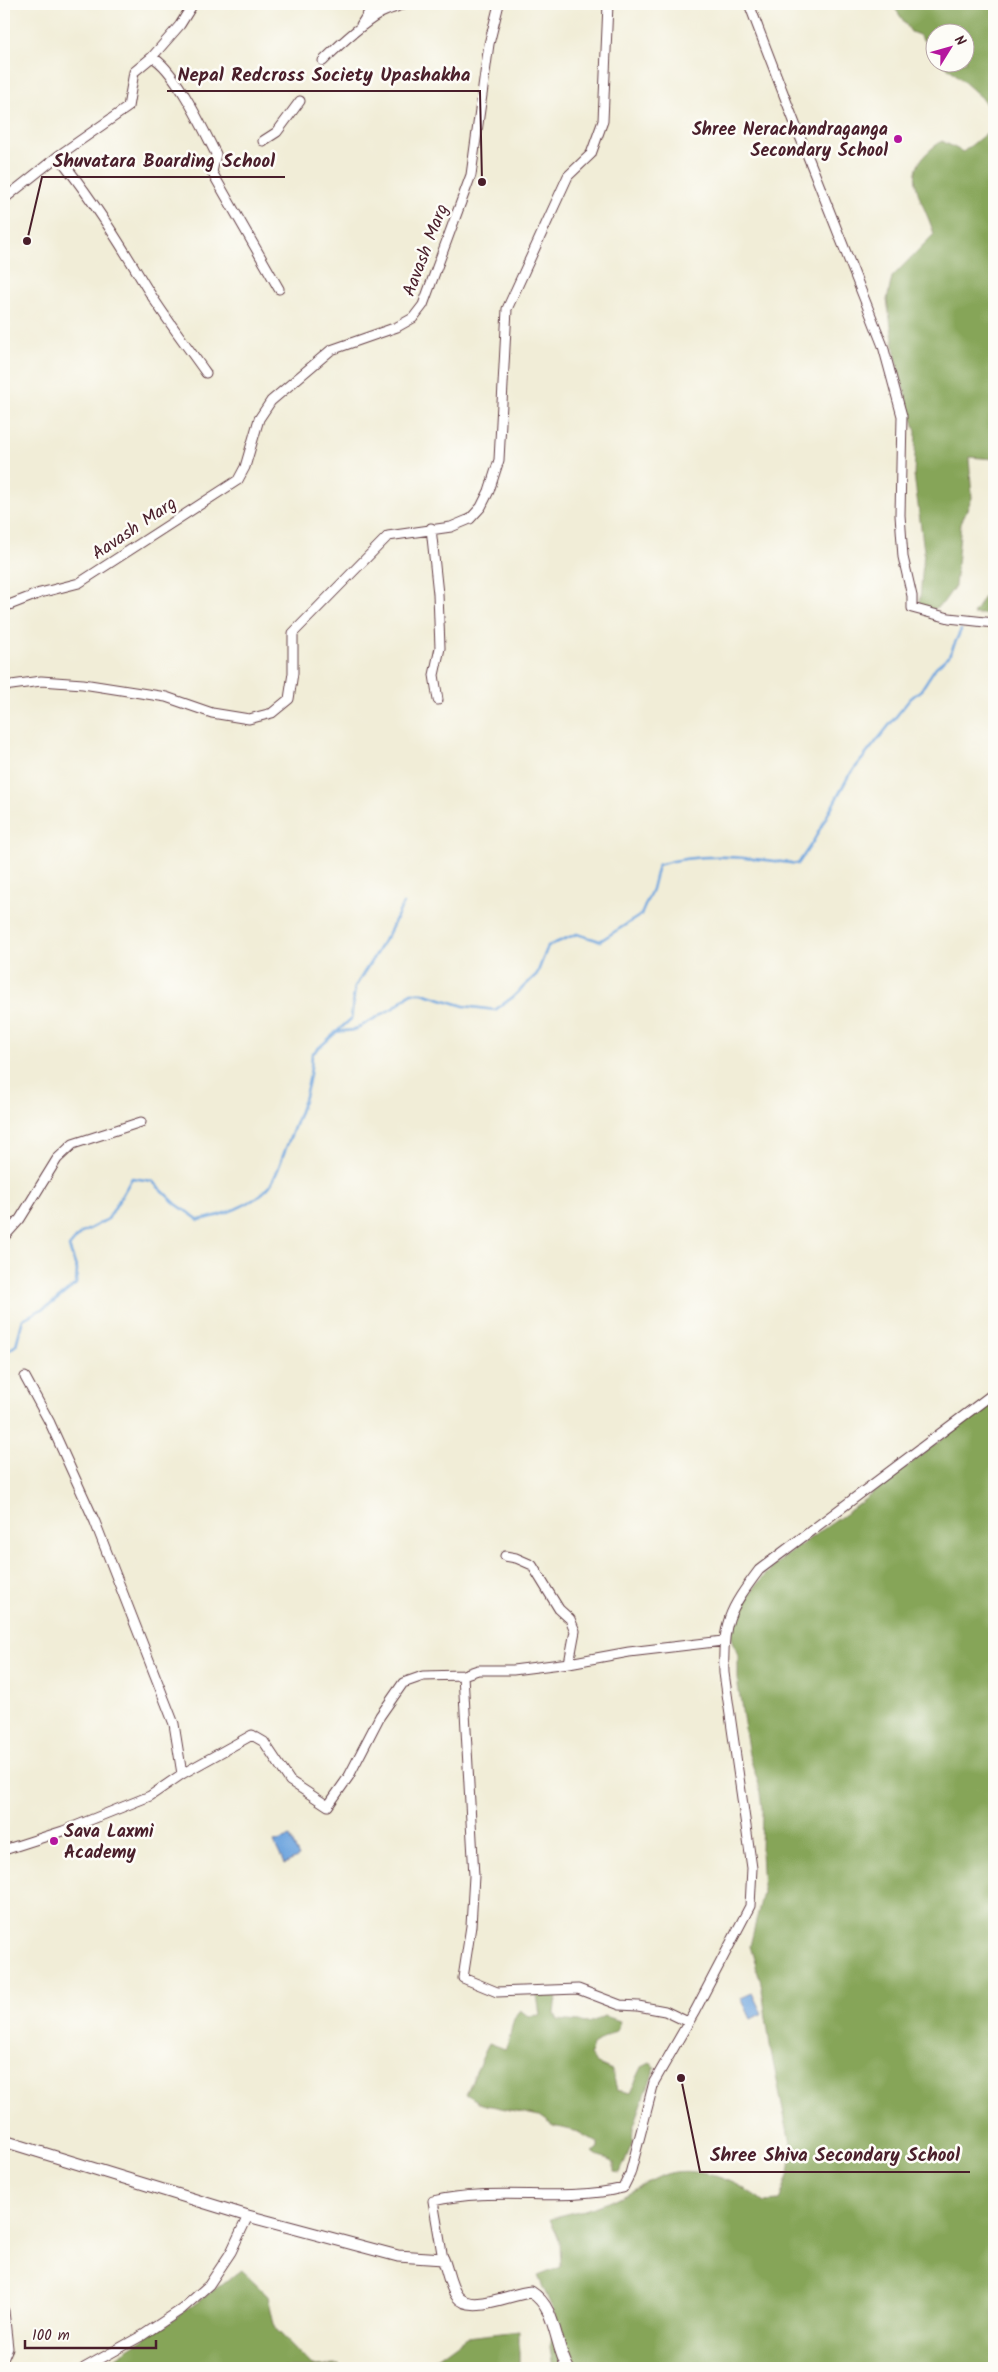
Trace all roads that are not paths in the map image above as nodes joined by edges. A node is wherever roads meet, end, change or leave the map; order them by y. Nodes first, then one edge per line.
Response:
1 (193, 4) edge
2 (374, 4) edge
3 (403, 4) edge
4 (499, 4) edge
5 (608, 4) edge
6 (749, 4) edge
7 (360, 27) junction
8 (152, 57) junction
9 (323, 61) dead end
10 (300, 101) dead end
11 (263, 141) dead end
12 (58, 156) junction
13 (5, 197) edge
14 (279, 289) dead end
15 (206, 373) dead end
16 (431, 528) junction
17 (4, 606) edge
18 (994, 622) edge
19 (4, 686) edge
20 (438, 700) dead end
21 (141, 1122) dead end
22 (4, 1237) edge
23 (25, 1377) dead end
24 (994, 1393) edge
25 (505, 1556) dead end
26 (723, 1641) junction
27 (569, 1663) junction
28 (463, 1675) junction
29 (182, 1774) junction
30 (4, 1850) edge
31 (688, 2022) junction
32 (4, 2141) edge
33 (248, 2216) junction
34 (443, 2259) junction
35 (4, 2311) edge
36 (4, 2357) edge
37 (84, 2368) edge
38 (568, 2368) edge

1 - 8 street
2 - 7 street
3 - 7 street
4 - 17 street, Aavash Marg
5 - 16 street
6 - 18 street
7 - 9 street
8 - 12 street
8 - 14 street
10 - 11 street
12 - 13 street
12 - 15 street
16 - 19 street
16 - 20 street
21 - 22 street
23 - 29 street
24 - 26 street
25 - 27 street
26 - 27 street
26 - 31 street
27 - 28 street
28 - 29 street
28 - 31 street
29 - 30 street
31 - 34 street
32 - 33 street
33 - 34 street
33 - 37 street
34 - 38 street
35 - 36 street

